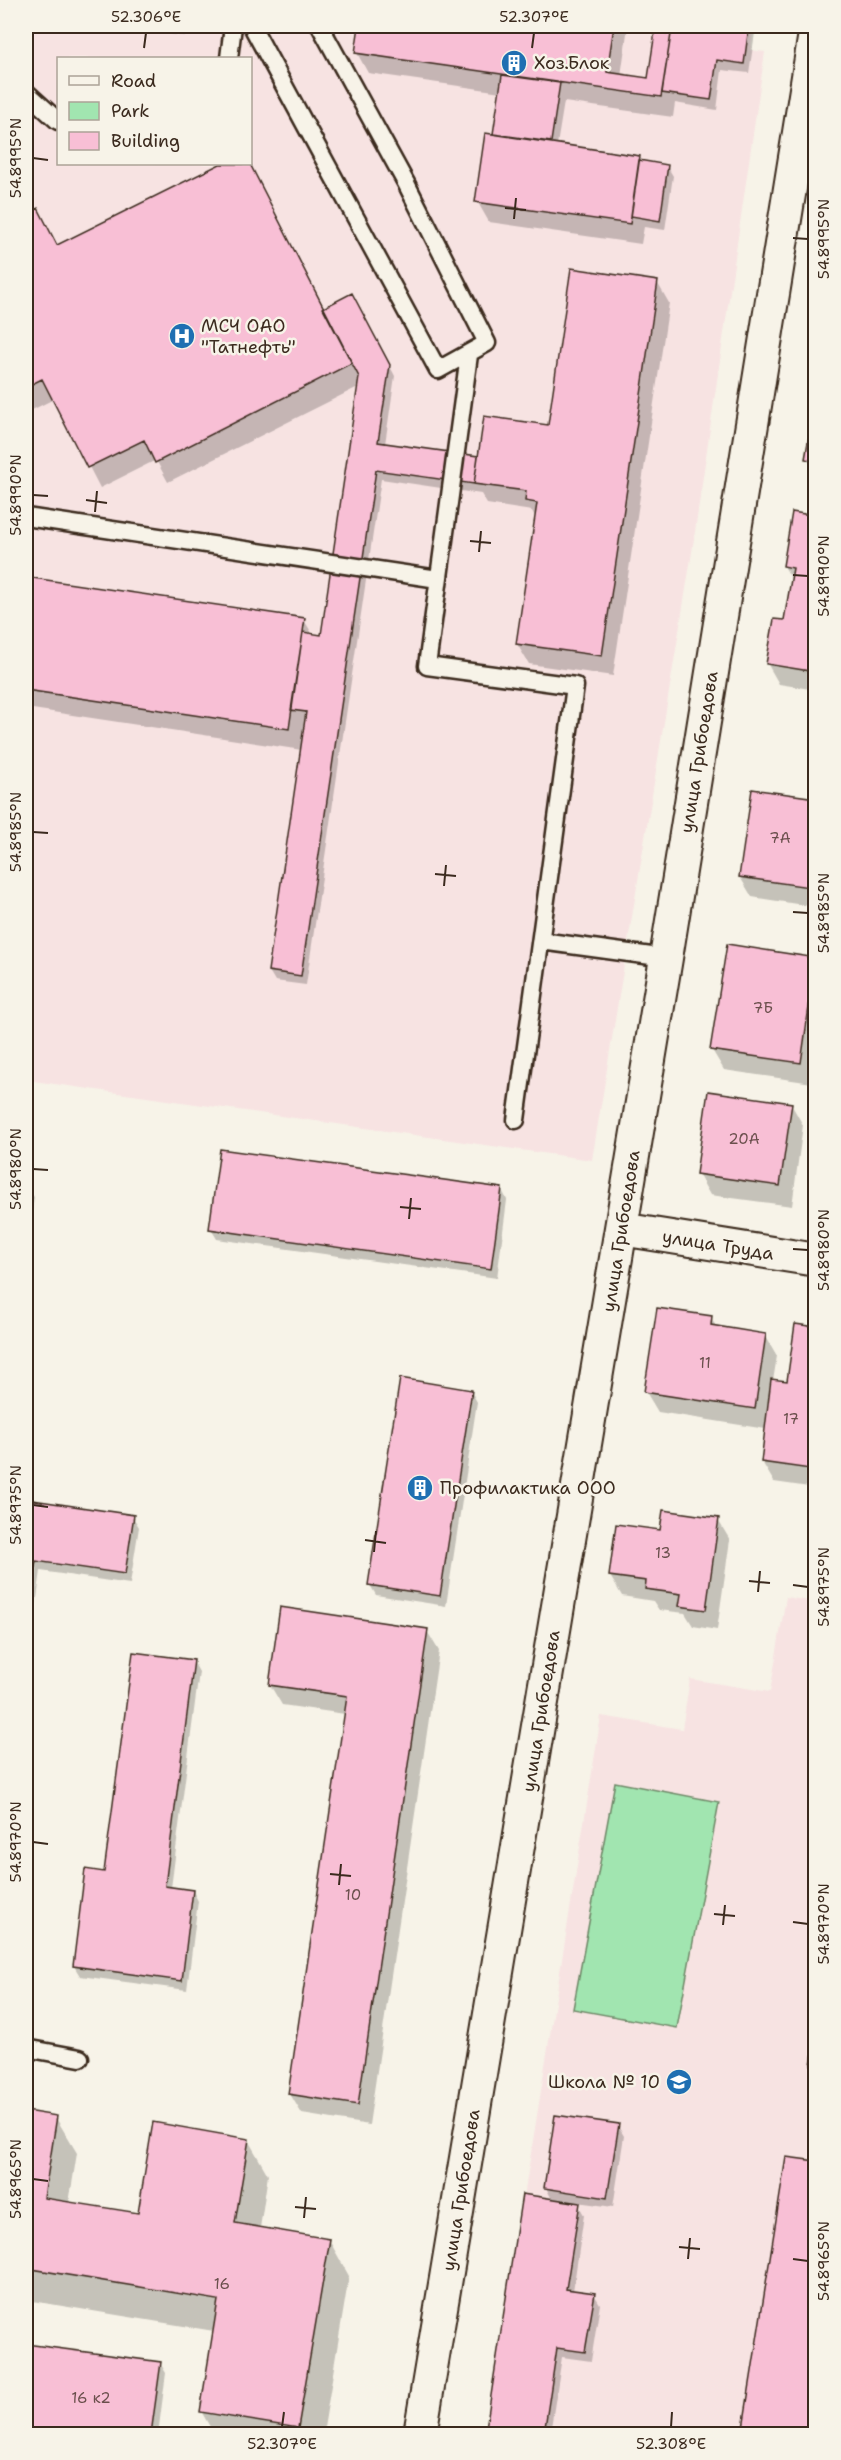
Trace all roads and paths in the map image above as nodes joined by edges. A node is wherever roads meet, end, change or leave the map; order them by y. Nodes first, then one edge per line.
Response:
1 (233, 26) edge
2 (254, 26) edge
3 (320, 26) edge
4 (816, 27) edge
5 (229, 57) edge
6 (26, 93) edge
7 (57, 120) edge
8 (469, 355) junction
9 (26, 517) edge
10 (438, 579) junction
11 (541, 941) junction
12 (666, 958) junction
13 (516, 1120) dead end
14 (621, 1229) junction
15 (816, 1260) edge
16 (26, 2048) edge
17 (80, 2058) dead end
18 (420, 2434) edge

1 - 5 lane
2 - 8 lane
3 - 8 lane
4 - 12 street, улица Грибоедова
6 - 7 lane
8 - 10 lane
9 - 10 lane
10 - 11 lane
11 - 12 lane
11 - 13 lane
12 - 14 street, улица Грибоедова
14 - 15 street, улица Труда
14 - 18 street, улица Грибоедова
16 - 17 lane

